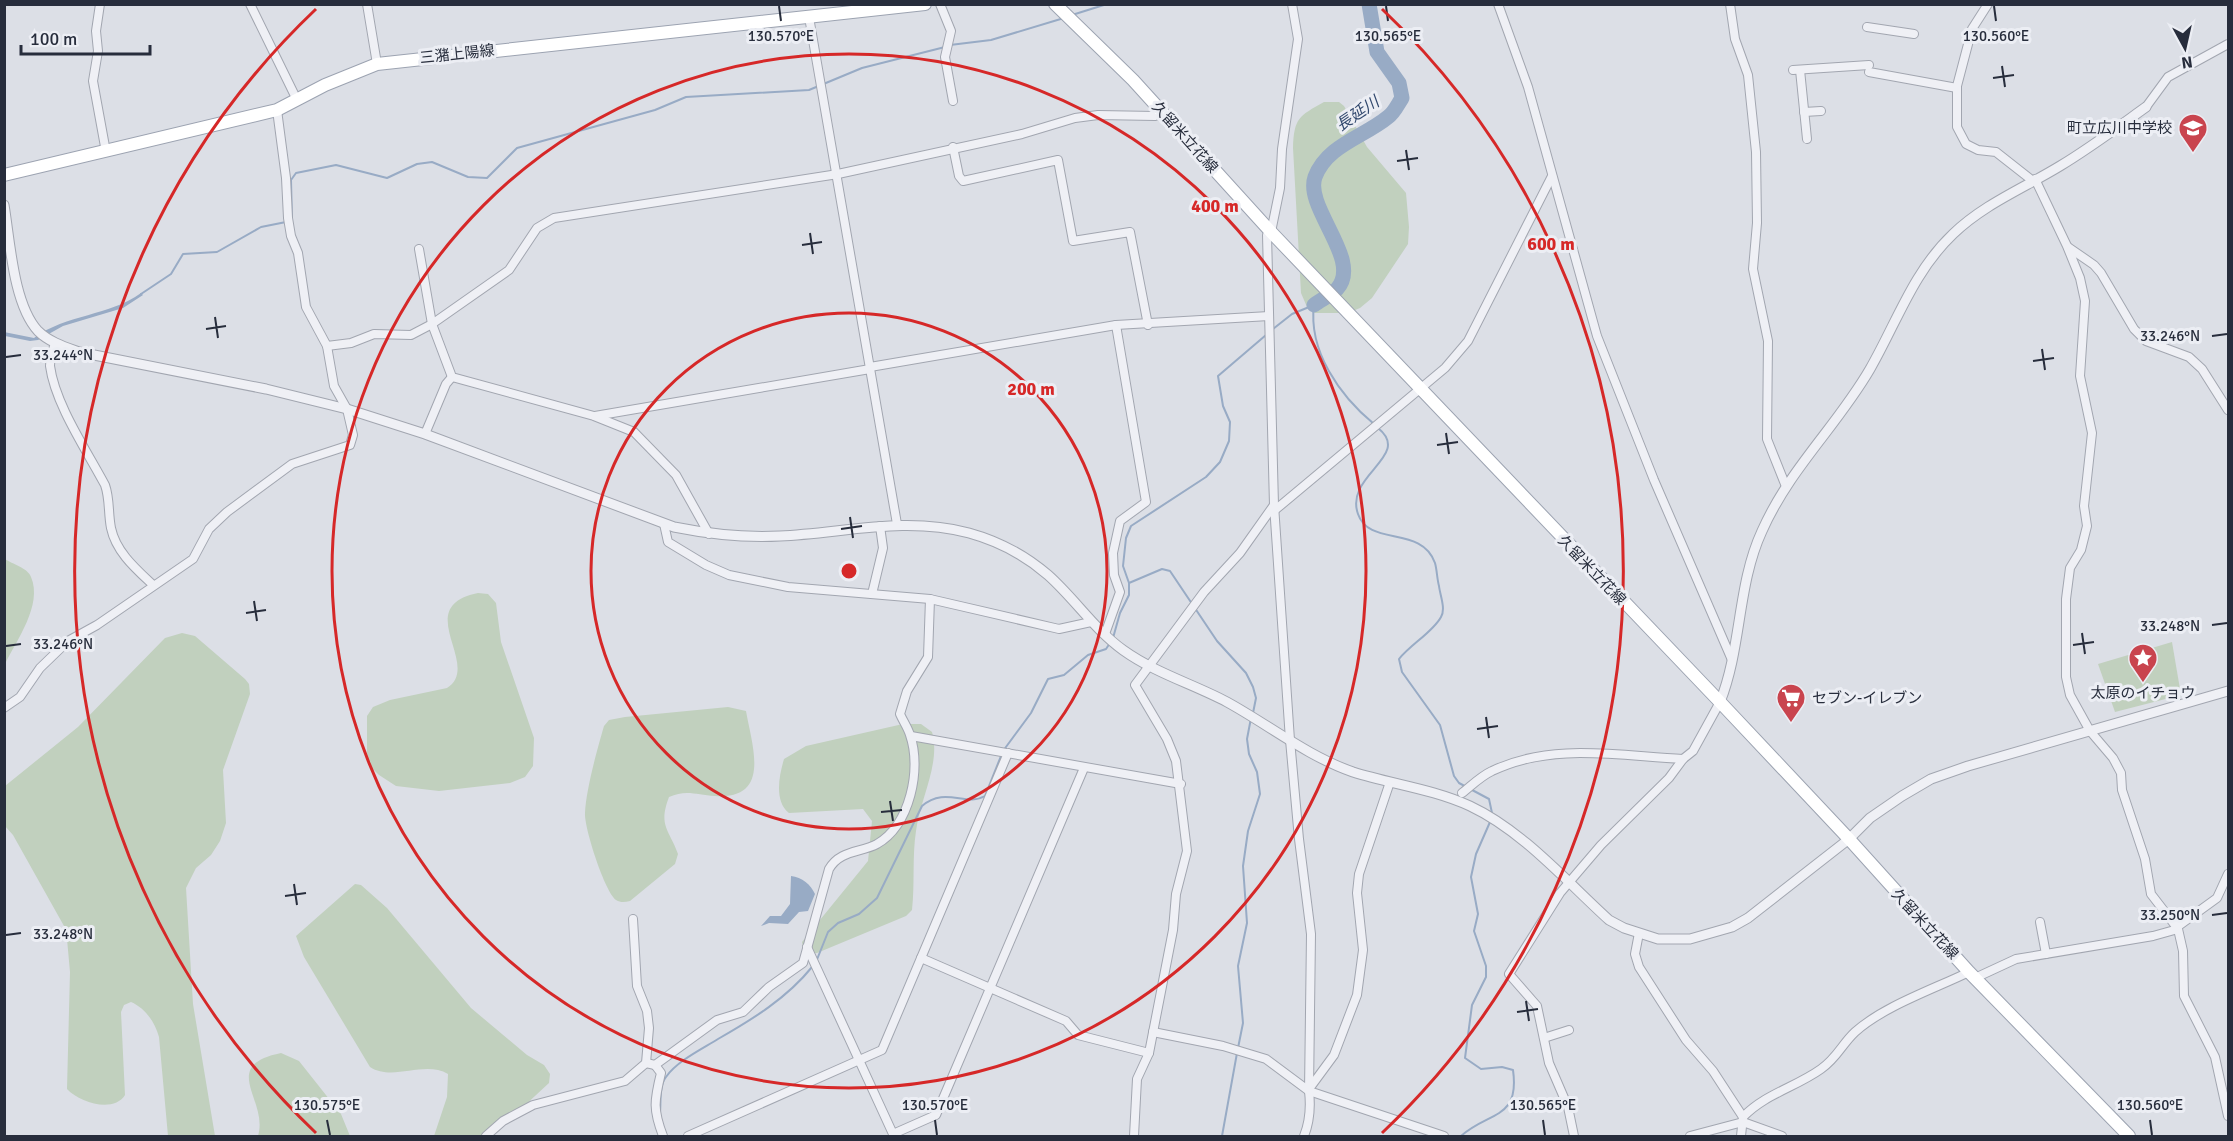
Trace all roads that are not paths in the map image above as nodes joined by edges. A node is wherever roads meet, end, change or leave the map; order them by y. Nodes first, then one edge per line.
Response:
1 (100, 4) edge
2 (250, 4) edge
3 (367, 4) edge
4 (925, 4) edge
5 (940, 4) edge
6 (1055, 4) edge
7 (1292, 4) edge
8 (1498, 4) edge
9 (1730, 4) edge
10 (1988, 4) edge
11 (809, 16) junction
12 (1867, 27) dead end
13 (1914, 34) dead end
14 (2229, 44) edge
15 (377, 64) junction
16 (1957, 88) junction
17 (297, 100) junction
18 (953, 101) dead end
19 (2146, 107) joint
20 (277, 110) junction
21 (1821, 111) dead end
22 (1804, 112) junction
23 (1164, 113) junction
24 (1807, 139) dead end
25 (954, 147) junction
26 (106, 152) junction
27 (837, 174) junction
28 (4, 176) edge
29 (1552, 176) junction
30 (2034, 180) junction
31 (4, 205) edge
32 (1270, 232) junction
33 (2067, 246) junction
34 (419, 249) dead end
35 (1269, 316) junction
36 (432, 324) junction
37 (1116, 325) junction
38 (1148, 325) junction
39 (55, 343) junction
40 (327, 346) junction
41 (870, 368) junction
42 (452, 376) junction
43 (1419, 389) junction
44 (347, 409) junction
45 (2229, 410) edge
46 (594, 416) junction
47 (426, 434) junction
48 (1785, 484) junction
49 (1275, 507) junction
50 (664, 524) junction
51 (897, 524) junction
52 (880, 526) junction
53 (709, 534) junction
54 (153, 585) junction
55 (872, 594) junction
56 (930, 599) junction
57 (1091, 622) junction
58 (1106, 635) junction
59 (1734, 663) junction
60 (1148, 666) junction
61 (2229, 691) edge
62 (1720, 702) junction
63 (4, 708) edge
64 (2090, 731) junction
65 (911, 736) junction
66 (1290, 740) junction
67 (1008, 753) junction
68 (1683, 759) junction
69 (1084, 768) junction
70 (1390, 782) junction
71 (1181, 784) junction
72 (1462, 793) dead end
73 (1849, 839) junction
74 (2229, 874) edge
75 (1568, 883) junction
76 (633, 919) dead end
77 (2040, 922) dead end
78 (2178, 928) junction
79 (1639, 933) junction
80 (807, 947) junction
81 (2046, 954) junction
82 (921, 958) junction
83 (1972, 975) junction
84 (991, 987) junction
85 (1569, 1030) dead end
86 (1153, 1032) junction
87 (1544, 1038) junction
88 (1149, 1053) junction
89 (859, 1061) junction
90 (651, 1064) junction
91 (1309, 1090) junction
92 (2229, 1116) edge
93 (1743, 1119) junction
94 (486, 1137) edge
95 (663, 1137) edge
96 (688, 1137) edge
97 (1134, 1137) edge
98 (1304, 1137) edge
99 (1444, 1137) edge
100 (1574, 1137) edge
101 (1690, 1137) edge
102 (1741, 1137) edge
103 (1782, 1137) edge
104 (2128, 1137) edge

1 - 26 street
2 - 17 street
3 - 15 street
4 - 11 main road, 三潴上陽線
5 - 18 street
6 - 23 main road, 久留米立花線
7 - 32 street
8 - 29 street
9 - 48 street
10 - 16 street
11 - 15 main road, 三潴上陽線
11 - 27 street
12 - 13 street
14 - 19 street
15 - 17 main road, 三潴上陽線
16 - 22 street
16 - 30 street
17 - 20 main road, 三潴上陽線
19 - 30 street
20 - 26 main road, 三潴上陽線
20 - 40 street
21 - 22 street
22 - 24 street
23 - 25 street
23 - 32 main road, 久留米立花線
25 - 27 street
25 - 38 street
26 - 28 main road, 三潴上陽線
27 - 36 street
27 - 41 street
29 - 43 street
29 - 59 street
30 - 33 street
30 - 48 street
31 - 39 street
32 - 35 street
32 - 43 main road, 久留米立花線
33 - 45 street
33 - 64 street
34 - 36 street
35 - 38 street
35 - 49 street
36 - 40 street
36 - 42 street
37 - 38 street
37 - 41 street
37 - 58 street
39 - 44 street
39 - 54 street
40 - 44 street
41 - 46 street
41 - 51 street
42 - 46 street
42 - 47 street
43 - 49 street
43 - 62 main road, 久留米立花線
44 - 47 street
44 - 54 street
46 - 53 street
47 - 50 street
48 - 59 street
49 - 60 street
49 - 66 street
50 - 53 street
50 - 55 street
51 - 52 street
51 - 57 street
52 - 53 street
52 - 55 street
54 - 63 street
55 - 56 street
56 - 57 street
56 - 65 street
57 - 58 street
58 - 60 street
59 - 62 street
60 - 66 street
60 - 71 street
61 - 64 street
62 - 68 street
62 - 73 main road, 久留米立花線
64 - 73 street
64 - 78 street
65 - 67 street
65 - 80 street
66 - 70 street
66 - 91 street
67 - 69 street
67 - 82 street
68 - 72 street
68 - 75 street
69 - 71 street
69 - 84 street
70 - 75 street
70 - 91 street
71 - 86 street
73 - 79 street
73 - 83 main road, 久留米立花線
74 - 78 street
75 - 79 street
75 - 87 street
76 - 90 street
77 - 81 street
78 - 81 street
78 - 92 street
79 - 93 street
80 - 89 street
80 - 90 street
81 - 83 street
82 - 84 street
82 - 89 street
83 - 93 street
83 - 104 main road, 久留米立花線
84 - 88 street
84 - 89 street
85 - 87 street
86 - 88 street
86 - 91 street
87 - 100 street
88 - 97 street
89 - 96 street
90 - 94 street
90 - 95 street
91 - 98 street
91 - 99 street
93 - 101 street
93 - 102 street
93 - 103 street

